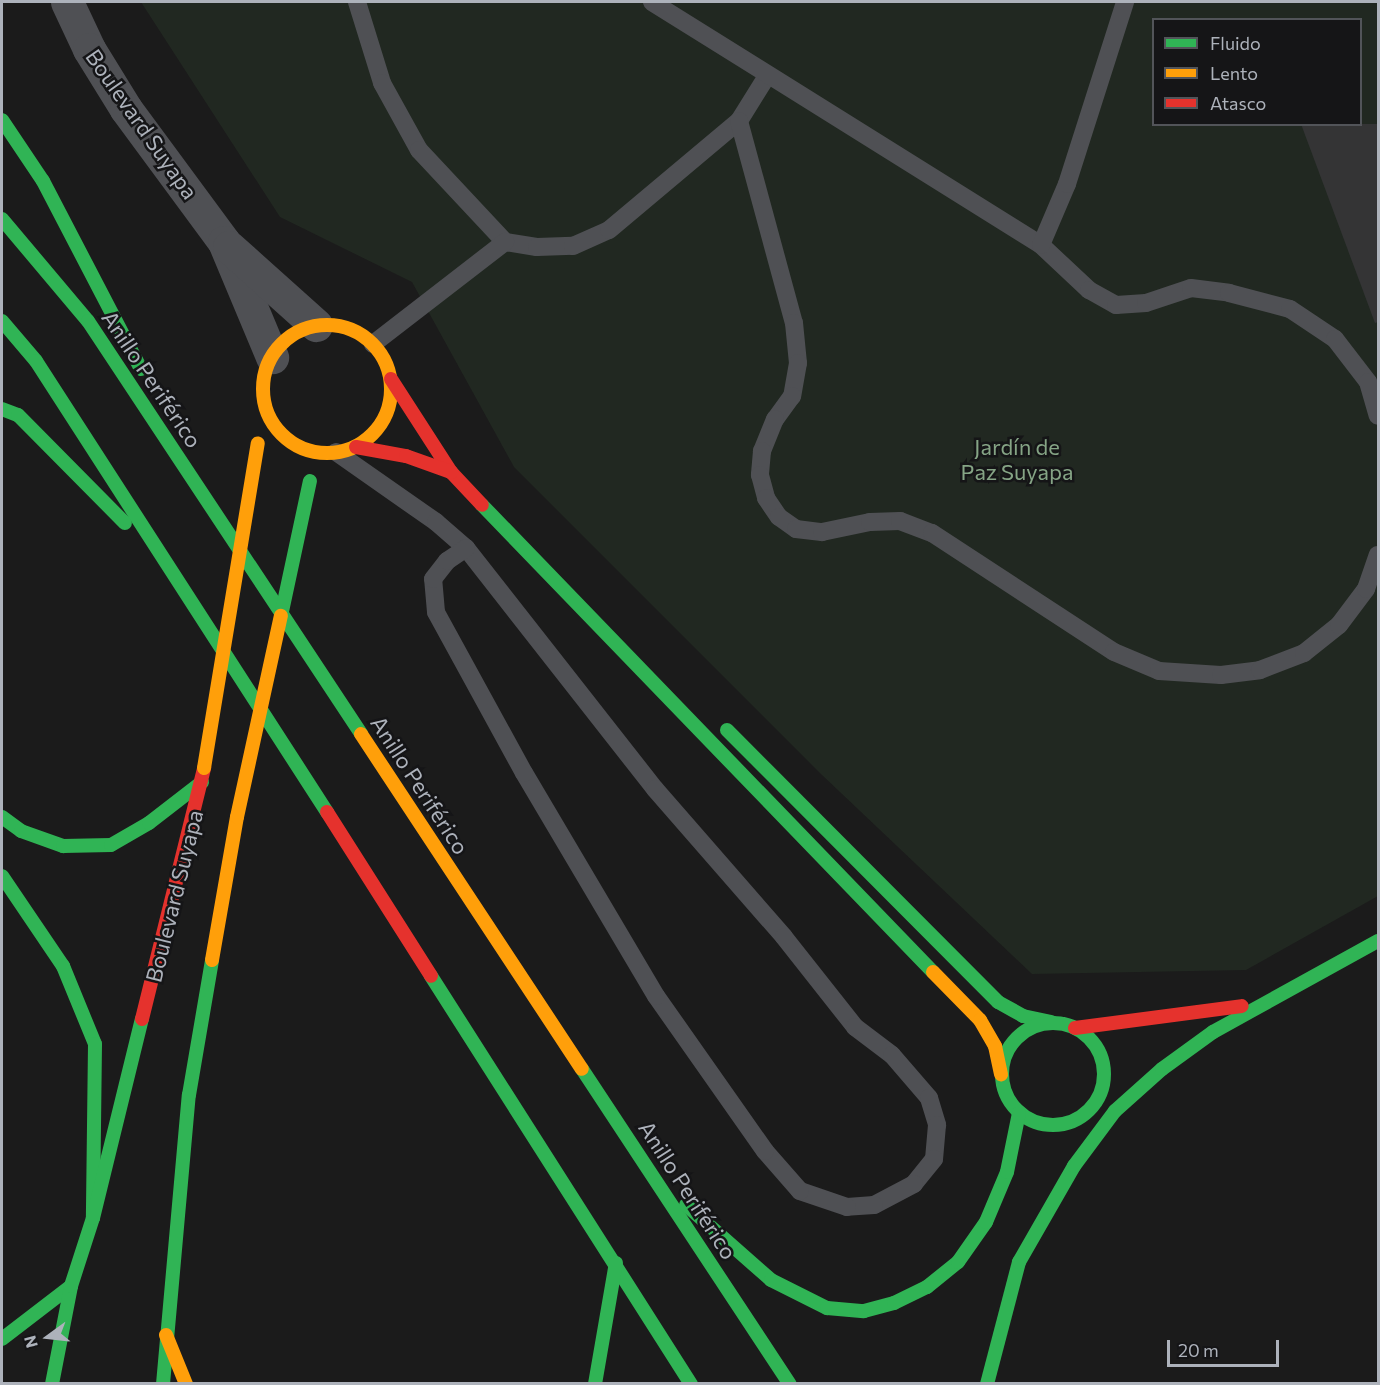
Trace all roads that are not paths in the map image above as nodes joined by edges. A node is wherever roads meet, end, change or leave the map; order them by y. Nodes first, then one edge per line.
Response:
1 (67, 2) edge
2 (357, 2) edge
3 (652, 2) edge
4 (1125, 2) edge
5 (767, 76) junction
6 (2, 120) edge
7 (739, 121) junction
8 (2, 219) edge
9 (224, 242) junction
10 (505, 242) junction
11 (1041, 246) junction
12 (2, 321) edge
13 (316, 325) junction
14 (373, 344) junction
15 (272, 357) junction
16 (391, 379) junction
17 (265, 402) junction
18 (2, 409) edge
19 (1378, 416) edge
20 (356, 447) junction
21 (316, 452) junction
22 (336, 453) junction
23 (452, 472) junction
24 (195, 482) junction
25 (466, 548) junction
26 (1378, 555) edge
27 (176, 575) junction
28 (621, 653) junction
29 (647, 655) dead end
30 (714, 717) dead end
31 (202, 783) junction
32 (2, 817) edge
33 (2, 876) edge
34 (1378, 941) edge
35 (1268, 1001) junction
36 (1051, 1022) junction
37 (1131, 1023) junction
38 (1076, 1028) junction
39 (1144, 1035) dead end
40 (1151, 1061) dead end
41 (1001, 1074) junction
42 (1143, 1086) junction
43 (1115, 1112) junction
44 (1019, 1113) junction
45 (1086, 1115) junction
46 (653, 1175) junction
47 (93, 1218) junction
48 (616, 1263) junction
49 (71, 1286) junction
50 (166, 1335) junction
51 (2, 1339) edge
52 (52, 1383) edge
53 (163, 1383) edge
54 (186, 1383) edge
55 (595, 1383) edge
56 (691, 1383) edge
57 (790, 1383) edge
58 (987, 1383) edge

1 - 9 street, Boulevard Suyapa
2 - 10 lane
3 - 5 lane
4 - 11 lane
5 - 7 lane
5 - 11 lane
6 - 24 main road
7 - 10 lane
7 - 26 lane
8 - 24 main road, Anillo Periférico
9 - 13 street, Boulevard Suyapa
9 - 15 street, Boulevard Suyapa
10 - 14 lane
11 - 19 lane
12 - 27 main road
13 - 14 main road
13 - 15 main road
14 - 16 main road
15 - 17 main road
16 - 20 main road
16 - 23 main road
17 - 21 main road
17 - 31 main road, Boulevard Suyapa, bridge
18 - 27 main road
20 - 22 main road
20 - 23 main road
21 - 22 main road
21 - 50 main road, Boulevard Suyapa, bridge
22 - 25 lane
23 - 28 main road
24 - 46 main road, Anillo Periférico
25 - 25 lane
27 - 48 main road
28 - 29 main road
28 - 41 main road
30 - 36 main road
31 - 32 main road
31 - 47 main road, Boulevard Suyapa
33 - 47 main road
34 - 35 main road
35 - 37 main road
35 - 42 main road
36 - 38 main road
36 - 41 main road
37 - 38 main road
37 - 39 main road
38 - 45 main road
40 - 42 main road
41 - 44 main road
42 - 43 main road
43 - 45 main road
43 - 58 main road
44 - 45 main road
44 - 46 main road
46 - 57 main road, Anillo Periférico
47 - 49 main road, Boulevard Suyapa
48 - 55 main road
48 - 56 main road
49 - 51 main road
49 - 52 main road, Boulevard Suyapa
50 - 53 main road, Boulevard Suyapa
50 - 54 main road

